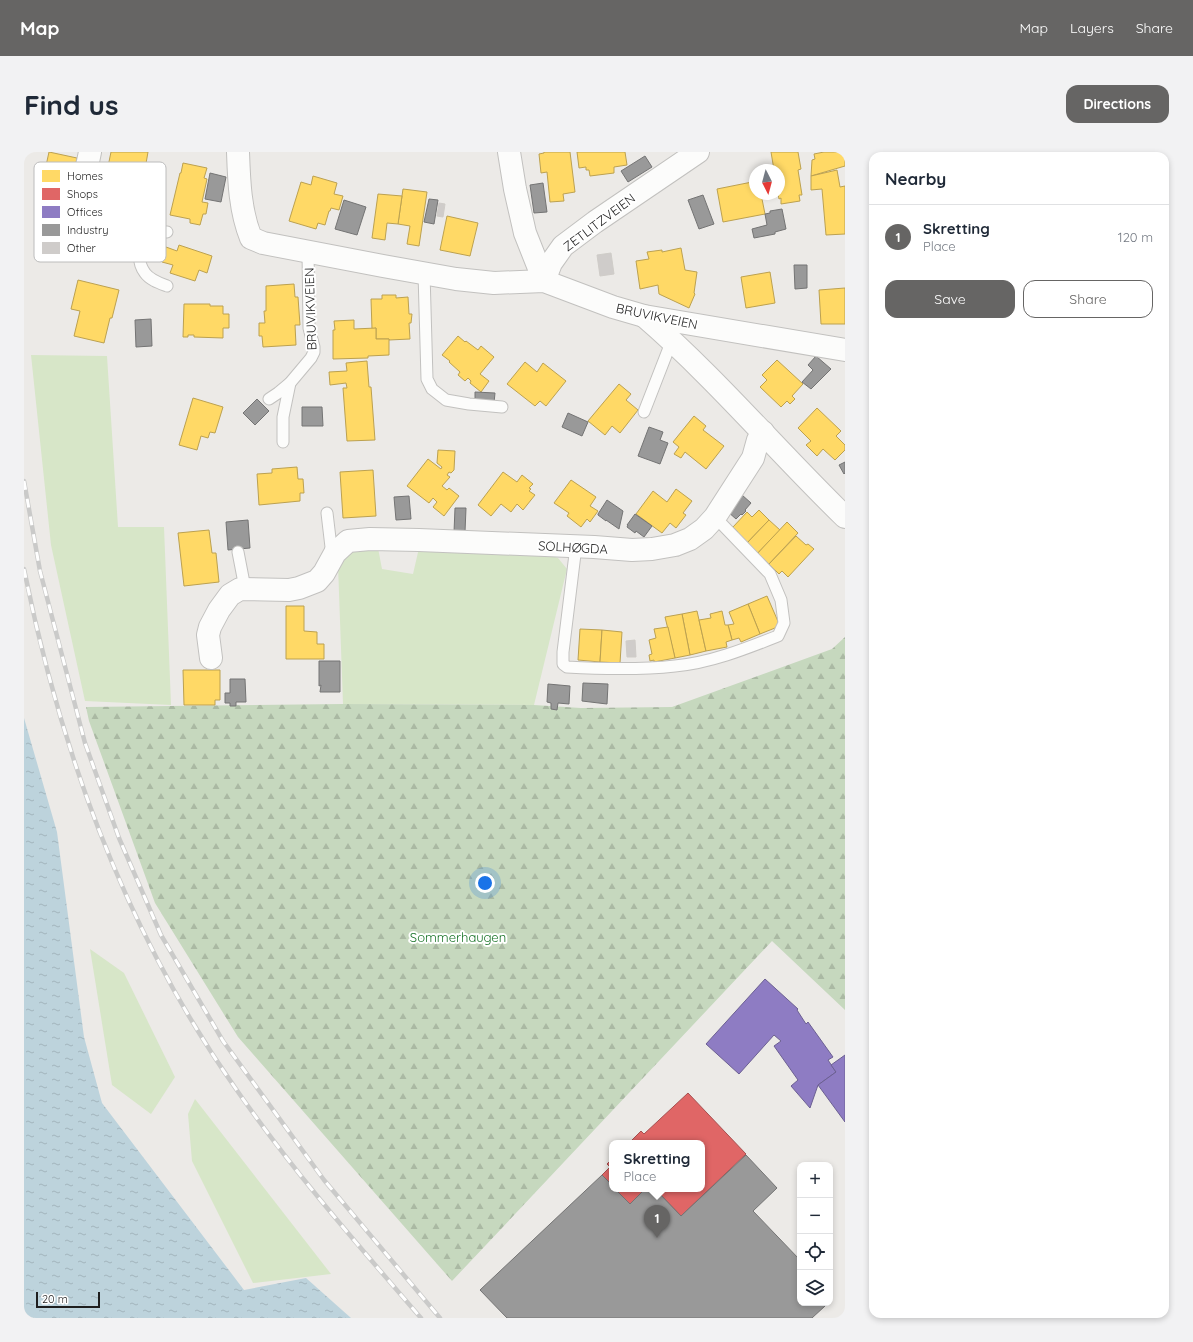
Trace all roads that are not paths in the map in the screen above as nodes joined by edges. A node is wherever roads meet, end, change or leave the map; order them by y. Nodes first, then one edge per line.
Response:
1 (90, 152) edge
2 (238, 152) edge
3 (510, 152) edge
4 (698, 152) edge
5 (88, 162) edge
6 (308, 251) junction
7 (140, 262) edge
8 (424, 273) junction
9 (544, 281) junction
10 (167, 286) dead end
11 (644, 316) junction
12 (672, 340) junction
13 (845, 350) edge
14 (290, 383) junction
15 (269, 399) dead end
16 (502, 407) dead end
17 (644, 412) dead end
18 (763, 432) junction
19 (283, 442) dead end
20 (327, 513) dead end
21 (715, 517) junction
22 (845, 517) edge
23 (576, 546) junction
24 (238, 552) dead end
25 (330, 560) junction
26 (251, 589) junction
27 (211, 658) dead end

1 - 5 street
2 - 6 street, BRUVIKVEIEN
3 - 9 street
4 - 9 street, ZETLITZVEIEN
6 - 8 street, BRUVIKVEIEN
6 - 14 lane, BRUVIKVEIEN
7 - 10 lane
8 - 9 street, BRUVIKVEIEN
8 - 16 lane
9 - 11 street, BRUVIKVEIEN
11 - 12 street
11 - 13 street, BRUVIKVEIEN
12 - 17 lane, BRUVIKVEIEN
12 - 18 street
14 - 15 lane, BRUVIKVEIEN
14 - 19 lane, BRUVIKVEIEN
18 - 21 street, SOLHØGDA
18 - 22 street
20 - 25 lane, SOLHØGDA
21 - 23 street, SOLHØGDA
21 - 23 lane
23 - 25 street, SOLHØGDA
24 - 26 lane
25 - 26 street, SOLHØGDA
26 - 27 street, SOLHØGDA

